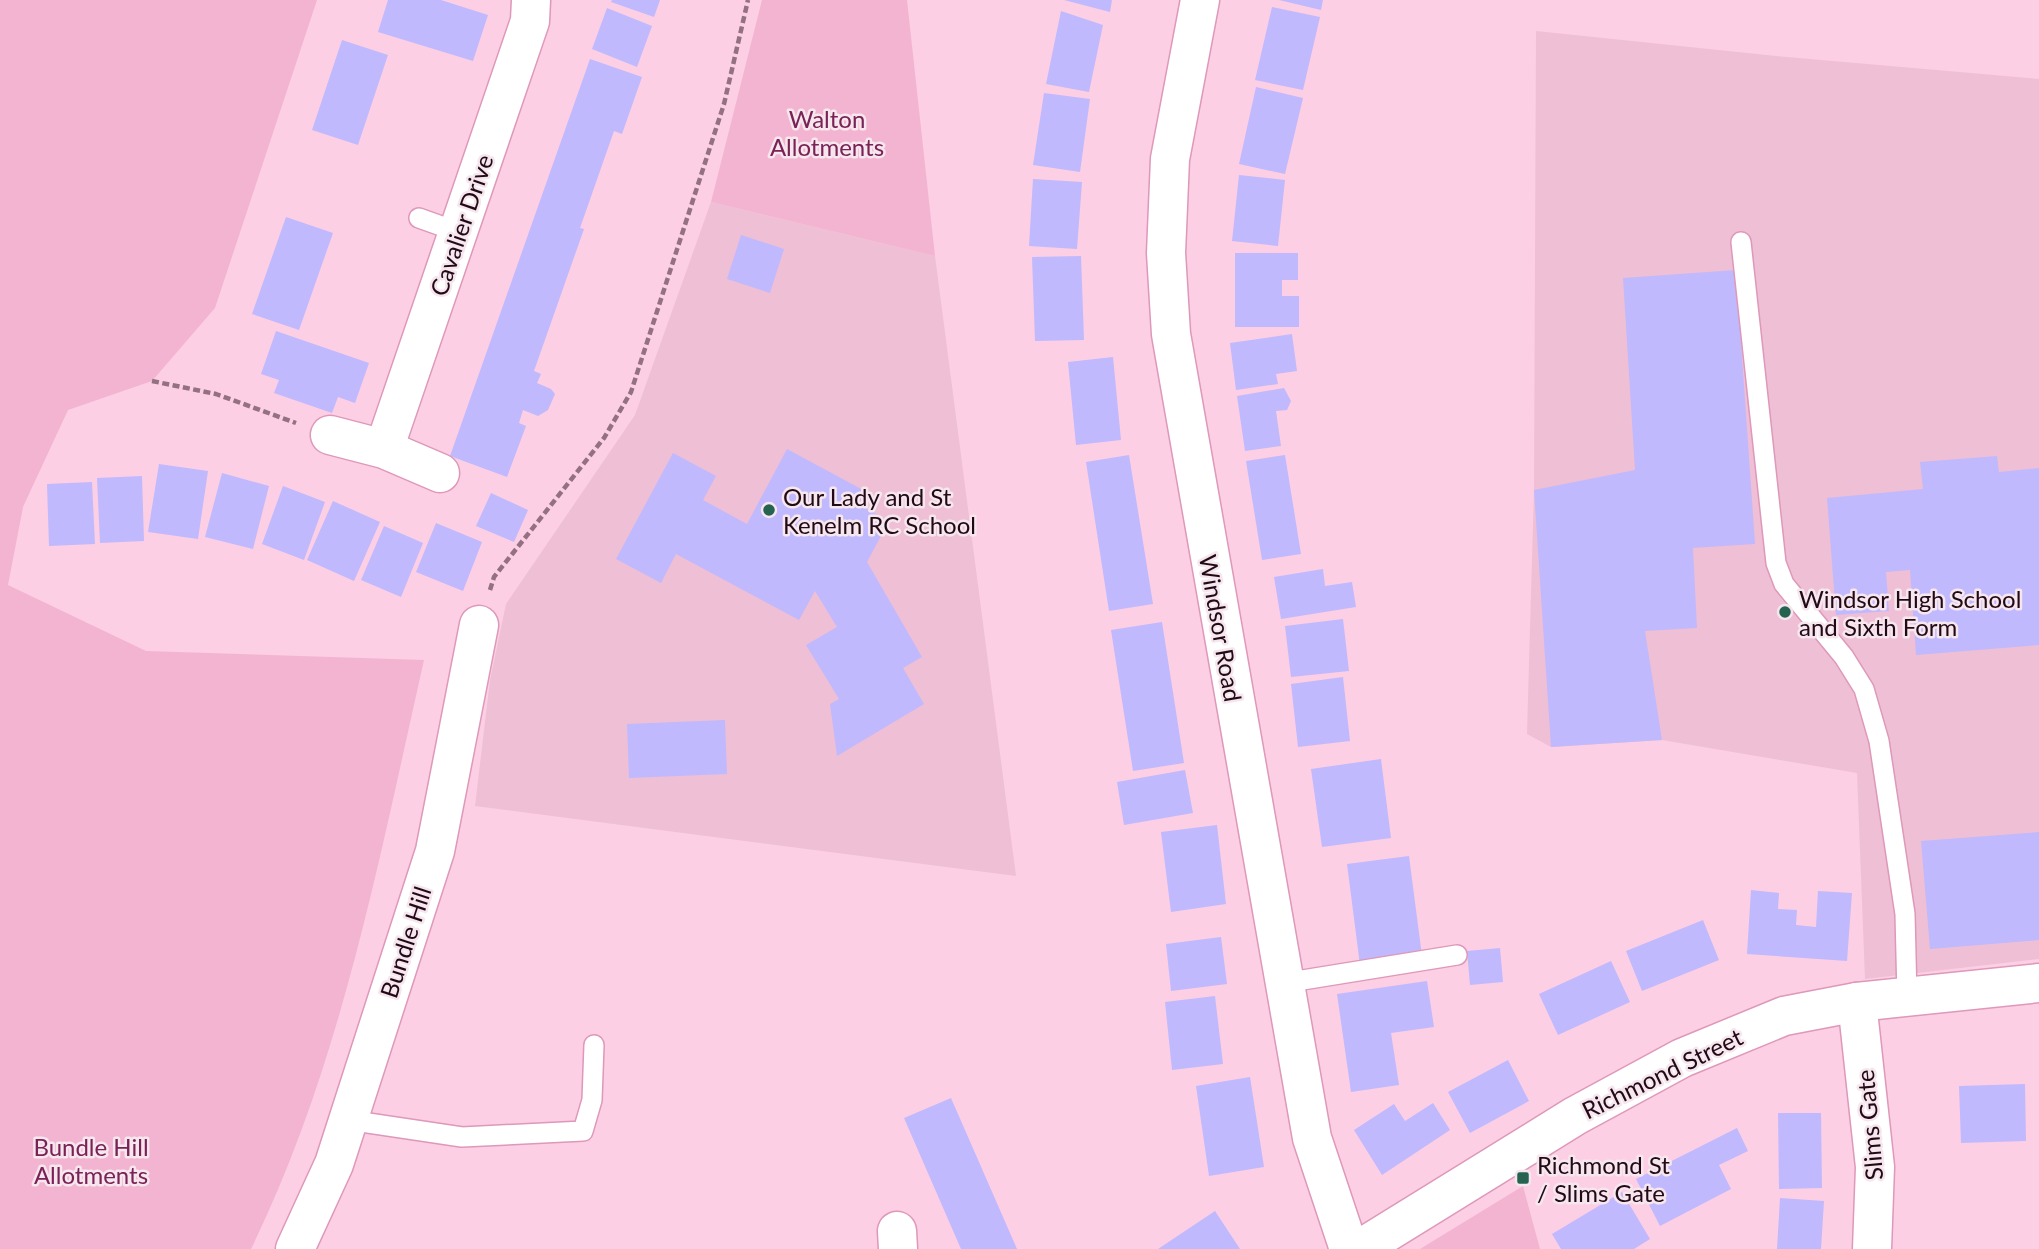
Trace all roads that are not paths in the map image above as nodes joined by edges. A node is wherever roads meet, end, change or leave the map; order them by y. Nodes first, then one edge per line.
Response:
1 (531, 0) edge
2 (1200, 0) edge
3 (419, 218) dead end
4 (458, 232) junction
5 (1741, 242) dead end
6 (330, 435) road end
7 (384, 449) junction
8 (440, 473) dead end
9 (479, 625) road end
10 (1457, 955) dead end
11 (1284, 983) junction
12 (2039, 983) edge
13 (1906, 997) junction
14 (1857, 1002) junction
15 (594, 1045) dead end
16 (348, 1120) junction
17 (295, 1249) edge
18 (1349, 1249) edge
19 (1360, 1249) edge
20 (1872, 1249) edge

1 - 4 street, Cavalier Drive
2 - 11 street, Windsor Road
3 - 4 lane
4 - 7 street, Cavalier Drive
5 - 13 lane
6 - 7 street
7 - 8 street
9 - 16 street, Bundle Hill
10 - 11 lane
11 - 18 street, Windsor Road
12 - 13 street, Richmond Street
13 - 14 street, Richmond Street
14 - 19 street, Richmond Street
14 - 20 street, Slims Gate
15 - 16 lane
16 - 17 street, Bundle Hill

